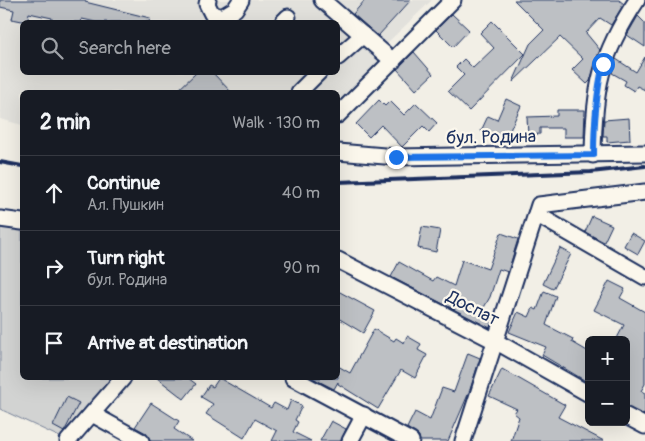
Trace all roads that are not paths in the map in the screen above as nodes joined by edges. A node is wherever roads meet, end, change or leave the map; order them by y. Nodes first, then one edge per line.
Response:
1 (208, 0) edge
2 (241, 0) edge
3 (322, 0) edge
4 (453, 0) edge
5 (638, 0) edge
6 (363, 34) junction
7 (340, 54) edge
8 (393, 61) junction
9 (340, 113) edge
10 (340, 152) edge
11 (645, 153) edge
12 (594, 155) junction
13 (645, 192) edge
14 (536, 214) junction
15 (0, 219) edge
16 (20, 222) edge
17 (340, 261) edge
18 (645, 277) edge
19 (495, 341) junction
20 (121, 380) edge
21 (297, 380) edge
22 (585, 392) edge
23 (92, 414) junction
24 (364, 415) junction
25 (630, 418) edge
26 (645, 426) edge
27 (645, 436) edge
28 (68, 441) edge
29 (141, 441) edge
30 (350, 441) edge
31 (411, 441) edge
32 (463, 441) edge
33 (642, 441) edge

1 - 2 street
3 - 6 street
4 - 8 street
5 - 12 street
6 - 7 street
6 - 8 street
8 - 9 street
10 - 12 street, бул. Родина
11 - 12 street, бул. Родина
13 - 14 street
14 - 18 street
14 - 19 street
15 - 16 street
17 - 19 street, Доспат
19 - 22 street, Доспат
19 - 32 street
20 - 23 street
21 - 24 street
23 - 28 street
23 - 29 street
24 - 30 street
24 - 31 street
25 - 26 street
27 - 33 street

